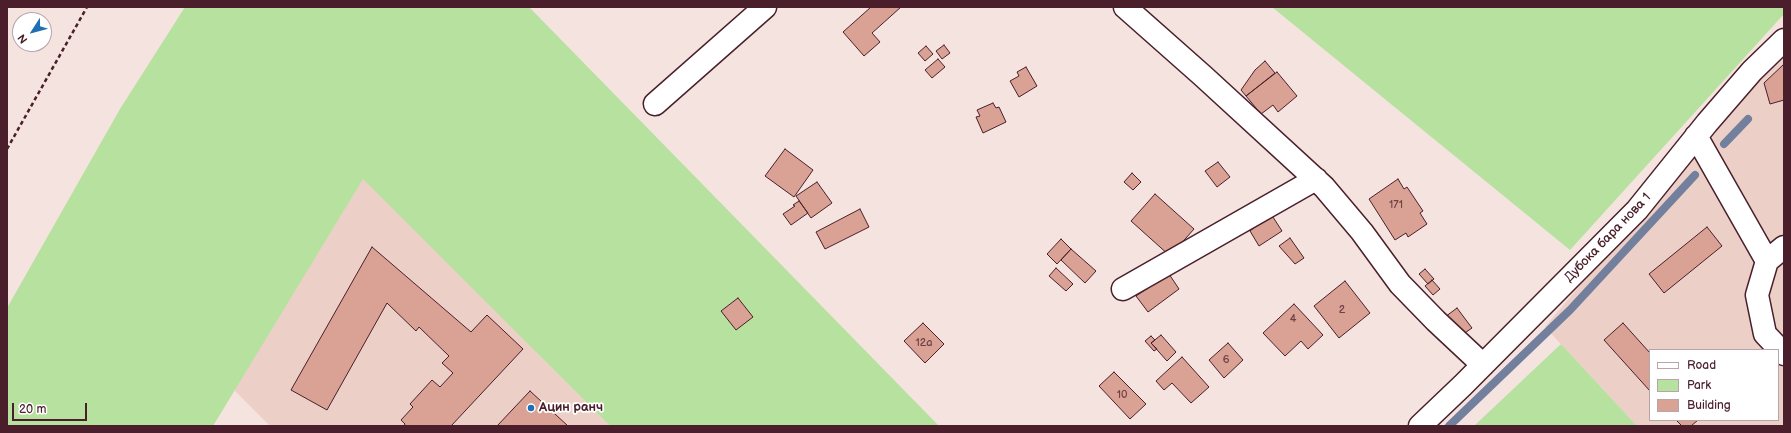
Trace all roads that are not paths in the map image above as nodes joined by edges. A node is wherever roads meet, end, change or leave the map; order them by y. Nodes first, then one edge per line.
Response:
1 (764, 7) edge
2 (1125, 7) edge
3 (1784, 40) edge
4 (655, 104) dead end
5 (1696, 136) junction
6 (1316, 179) junction
7 (1776, 254) edge
8 (1124, 289) dead end
9 (1784, 354) edge
10 (1483, 365) junction
11 (1420, 426) edge

1 - 4 street
2 - 6 street
3 - 5 street, Дубока бара нова 1
5 - 7 street
5 - 10 street, Дубока бара нова 1
6 - 8 street
6 - 10 street
7 - 9 street
10 - 11 street, Дубока бара нова 1

